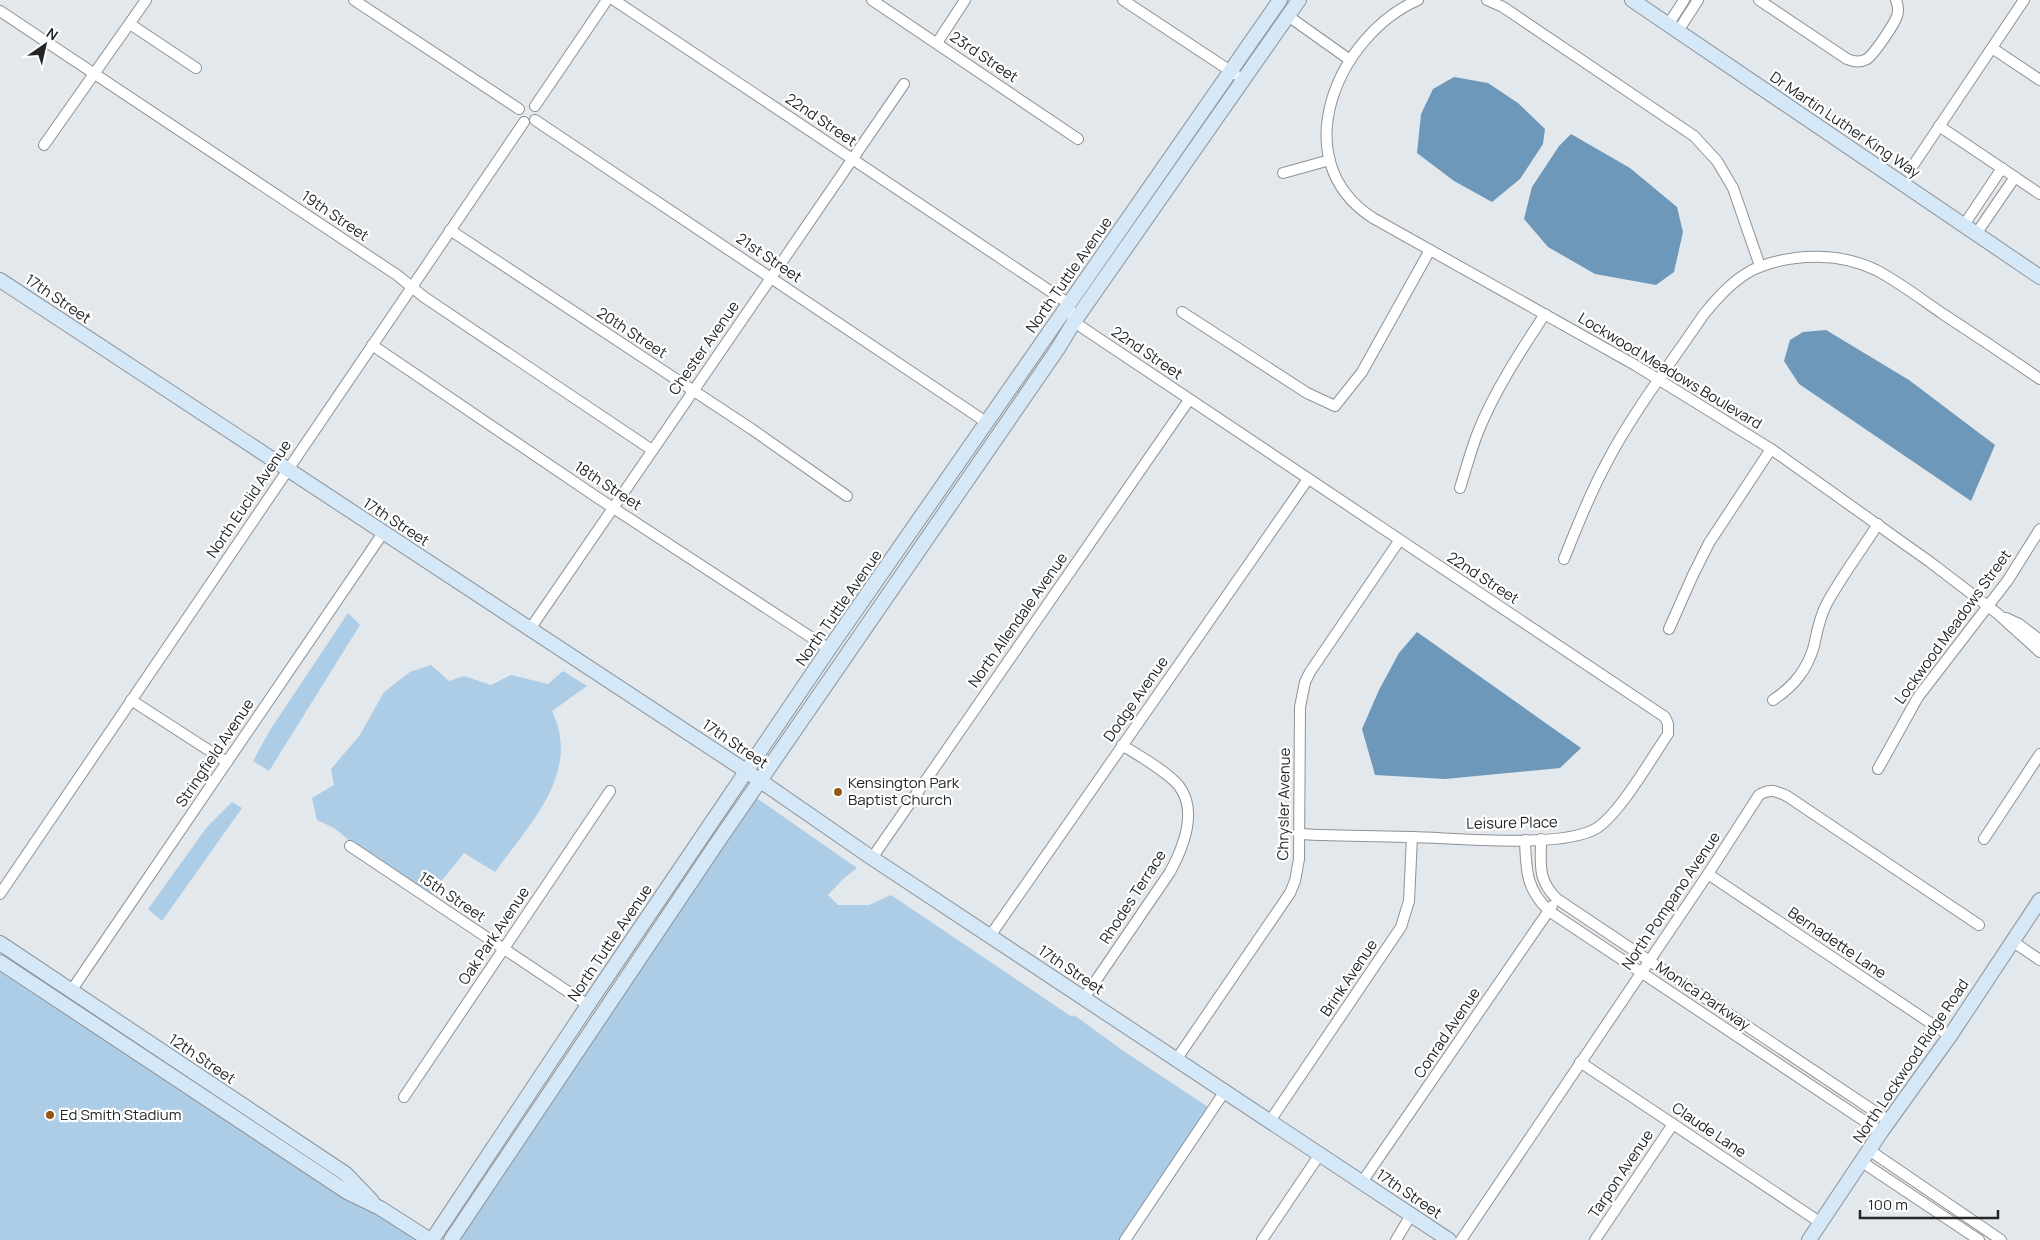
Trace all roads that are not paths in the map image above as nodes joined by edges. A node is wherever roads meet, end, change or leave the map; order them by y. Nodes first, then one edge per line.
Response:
1 (146, 0) edge
2 (354, 0) edge
3 (607, 0) edge
4 (614, 0) edge
5 (872, 0) edge
6 (966, 0) edge
7 (1123, 0) edge
8 (1280, 0) edge
9 (1299, 0) edge
10 (1418, 0) edge
11 (1487, 0) edge
12 (1632, 0) edge
13 (1684, 0) edge
14 (1698, 0) edge
15 (1759, 0) edge
16 (1896, 0) edge
17 (2024, 0) edge
18 (0, 11) edge
19 (1288, 16) junction
20 (130, 24) junction
21 (1673, 28) junction
22 (937, 43) junction
23 (1992, 48) junction
24 (1350, 60) junction
25 (196, 68) dead end
26 (1230, 71) junction
27 (95, 74) junction
28 (1242, 80) junction
29 (2040, 80) edge
30 (904, 84) dead end
31 (535, 106) junction
32 (519, 109) junction
33 (535, 120) junction
34 (524, 122) junction
35 (1939, 126) junction
36 (1078, 139) dead end
37 (44, 145) dead end
38 (852, 160) junction
39 (1330, 160) junction
40 (1914, 164) dead end
41 (2002, 168) junction
42 (1283, 173) dead end
43 (2014, 177) junction
44 (2040, 194) edge
45 (1964, 225) junction
46 (450, 230) junction
47 (1976, 234) junction
48 (1430, 250) junction
49 (1760, 266) junction
50 (771, 277) junction
51 (2040, 277) edge
52 (0, 280) edge
53 (411, 287) junction
54 (1068, 303) junction
55 (1182, 312) dead end
56 (1545, 314) junction
57 (1074, 322) junction
58 (372, 344) junction
59 (1660, 379) junction
60 (2040, 379) edge
61 (693, 391) junction
62 (1189, 400) junction
63 (986, 422) junction
64 (1771, 449) junction
65 (652, 450) junction
66 (287, 469) junction
67 (1308, 479) junction
68 (1460, 488) dead end
69 (847, 496) dead end
70 (614, 508) junction
71 (1878, 524) junction
72 (2040, 529) edge
73 (383, 533) junction
74 (1399, 540) junction
75 (1564, 559) dead end
76 (1989, 607) junction
77 (1998, 614) junction
78 (530, 629) junction
79 (1669, 629) dead end
80 (2040, 640) edge
81 (828, 649) junction
82 (2040, 652) edge
83 (132, 700) junction
84 (1773, 700) dead end
85 (1669, 727) joint
86 (1122, 745) junction
87 (2040, 754) edge
88 (226, 762) junction
89 (1878, 770) dead end
90 (746, 771) junction
91 (760, 780) junction
92 (610, 791) dead end
93 (1299, 834) junction
94 (1412, 837) junction
95 (1541, 839) junction
96 (1984, 839) dead end
97 (1525, 840) junction
98 (350, 846) dead end
99 (872, 858) junction
100 (1708, 874) junction
101 (0, 894) edge
102 (1557, 899) junction
103 (2040, 900) edge
104 (1549, 911) junction
105 (1979, 925) dead end
106 (990, 936) junction
107 (2012, 941) junction
108 (0, 943) edge
109 (503, 949) junction
110 (1648, 960) junction
111 (2040, 960) edge
112 (0, 962) edge
113 (1640, 972) junction
114 (71, 990) junction
115 (1084, 998) junction
116 (588, 1005) junction
117 (1950, 1036) junction
118 (1176, 1060) junction
119 (1580, 1062) junction
120 (1224, 1091) junction
121 (404, 1097) dead end
122 (1270, 1121) junction
123 (1672, 1124) junction
124 (1885, 1127) junction
125 (1320, 1154) junction
126 (1866, 1156) junction
127 (1362, 1182) junction
128 (380, 1208) junction
129 (1411, 1215) junction
130 (1821, 1223) junction
131 (431, 1240) edge
132 (451, 1240) edge
133 (1125, 1240) edge
134 (1262, 1240) edge
135 (1396, 1240) edge
136 (1449, 1240) edge
137 (1461, 1240) edge
138 (1595, 1240) edge
139 (1810, 1240) edge
140 (1979, 1240) edge
141 (2001, 1240) edge

1 - 20 street
2 - 32 street
3 - 31 street
4 - 38 street, 22nd Street
5 - 22 street, 23rd Street
6 - 22 street
7 - 26 street
8 - 26 main road, North Tuttle Avenue
9 - 19 main road, North Tuttle Avenue
10 - 24 street, Lockwood Meadows Boulevard
11 - 49 street
12 - 21 main road, Dr Martin Luther King Way
13 - 21 street
14 - 21 street
15 - 16 street
17 - 23 street
18 - 27 street, 19th Street
19 - 24 street
19 - 28 main road, North Tuttle Avenue
20 - 25 street
20 - 27 street
21 - 45 main road, Dr Martin Luther King Way
22 - 36 street, 23rd Street
23 - 29 street
23 - 35 street
24 - 39 street, Lockwood Meadows Boulevard
26 - 28 street
26 - 54 main road, North Tuttle Avenue
27 - 37 street
27 - 53 street, 19th Street
28 - 57 main road, North Tuttle Avenue
30 - 38 street, Chester Avenue
31 - 32 street
31 - 33 street
32 - 34 street
33 - 34 street
33 - 50 street, 21st Street
34 - 46 street, North Euclid Avenue
35 - 40 street
35 - 41 street
38 - 50 street, Chester Avenue
38 - 54 street, 22nd Street
39 - 42 street
39 - 48 street, Lockwood Meadows Boulevard
41 - 43 street
41 - 45 street
43 - 44 street
43 - 47 street
45 - 47 main road, Dr Martin Luther King Way
46 - 53 street, North Euclid Avenue
46 - 61 street, 20th Street
47 - 51 main road, Dr Martin Luther King Way
48 - 55 street
48 - 56 street, Lockwood Meadows Boulevard
49 - 59 street
49 - 60 street
50 - 61 street, Chester Avenue
50 - 63 street, 21st Street
52 - 66 main road, 17th Street
53 - 58 street, North Euclid Avenue
53 - 65 street, 19th Street
54 - 57 street
54 - 63 main road, North Tuttle Avenue
56 - 59 street, Lockwood Meadows Boulevard
56 - 68 street
57 - 62 street, 22nd Street
57 - 91 main road, North Tuttle Avenue
58 - 66 street, North Euclid Avenue
58 - 70 street, 18th Street
59 - 64 street, Lockwood Meadows Boulevard
59 - 75 street
61 - 65 street, Chester Avenue
61 - 69 street, 20th Street
62 - 67 street, 22nd Street
62 - 99 street, North Allendale Avenue
63 - 81 main road, North Tuttle Avenue
64 - 71 street, Lockwood Meadows Boulevard
64 - 79 street
65 - 70 street, Chester Avenue
66 - 73 main road, 17th Street
66 - 83 street, North Euclid Avenue
67 - 74 street, 22nd Street
67 - 86 street, Dodge Avenue
70 - 78 street, Chester Avenue
70 - 81 street, 18th Street
71 - 76 street, Lockwood Meadows Boulevard
71 - 84 street
72 - 76 street, Lockwood Meadows Street
73 - 78 main road, 17th Street
73 - 88 street, Stringfield Avenue
74 - 85 street, 22nd Street
74 - 93 street, Chrysler Avenue
76 - 77 street, Lockwood Meadows Boulevard
76 - 89 street, Lockwood Meadows Street
77 - 80 street, Lockwood Meadows Boulevard
77 - 82 street, Lockwood Meadows Boulevard
78 - 90 main road, 17th Street
81 - 90 main road, North Tuttle Avenue
83 - 88 street
83 - 101 street, North Euclid Avenue
85 - 95 street, Leisure Place
86 - 106 street, Dodge Avenue
86 - 115 street, Rhodes Terrace
87 - 96 street
88 - 114 street, Stringfield Avenue
90 - 91 main road, 17th Street
90 - 116 main road, North Tuttle Avenue
91 - 99 main road, 17th Street
91 - 132 main road, North Tuttle Avenue
92 - 109 street, Oak Park Avenue
93 - 94 street, Leisure Place
93 - 118 street, Chrysler Avenue
94 - 97 street, Leisure Place
94 - 122 street, Brink Avenue
95 - 97 street, Leisure Place
95 - 102 street, Monica Parkway
97 - 104 street, Monica Parkway
98 - 109 street, 15th Street
99 - 106 main road, 17th Street
100 - 105 street, North Pompano Avenue
100 - 110 street, North Pompano Avenue
100 - 117 street, Bernadette Lane
102 - 104 street, Conrad Avenue
102 - 110 street, Monica Parkway
103 - 107 main road, North Lockwood Ridge Road
104 - 113 street, Monica Parkway
104 - 127 street, Conrad Avenue
106 - 115 main road, 17th Street
107 - 111 street
107 - 117 main road, North Lockwood Ridge Road
108 - 114 main road, 12th Street
109 - 116 street, 15th Street
109 - 121 street, Oak Park Avenue
110 - 113 street, North Pompano Avenue
110 - 124 street, Monica Parkway
112 - 128 main road, 12th Street
113 - 119 street, North Pompano Avenue
113 - 124 street, Monica Parkway
114 - 128 main road, 12th Street
115 - 118 main road, 17th Street
116 - 131 main road, North Tuttle Avenue
117 - 124 main road, North Lockwood Ridge Road
118 - 120 main road, 17th Street
119 - 123 street, Claude Lane
119 - 137 street, North Pompano Avenue
120 - 122 main road, 17th Street
120 - 133 street
122 - 125 main road, 17th Street
123 - 130 street, Claude Lane
123 - 138 street, Tarpon Avenue
124 - 126 main road, North Lockwood Ridge Road
125 - 127 main road, 17th Street
125 - 134 street
126 - 130 main road, North Lockwood Ridge Road
126 - 140 street
126 - 141 street
127 - 129 main road, 17th Street
128 - 131 main road, 12th Street
129 - 135 street
129 - 136 main road, 17th Street
130 - 139 main road, North Lockwood Ridge Road

